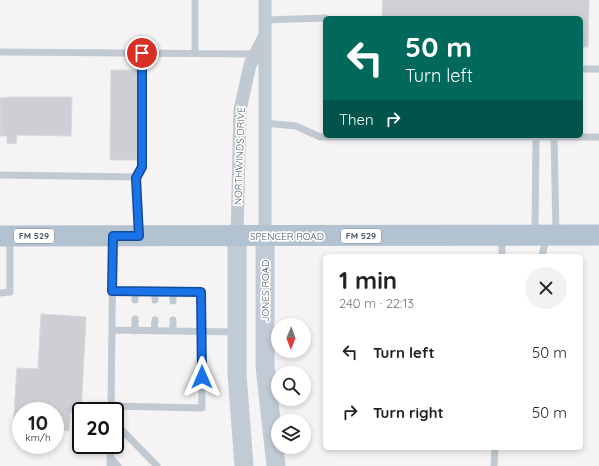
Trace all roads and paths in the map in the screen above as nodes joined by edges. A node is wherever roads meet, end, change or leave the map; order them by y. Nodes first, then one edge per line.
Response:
1 (195, 0) edge
2 (265, 0) edge
3 (323, 18) edge
4 (265, 20) junction
5 (0, 52) edge
6 (142, 53) junction
7 (195, 53) junction
8 (260, 53) junction
9 (583, 69) edge
10 (599, 69) edge
11 (264, 123) junction
12 (323, 137) edge
13 (583, 137) edge
14 (599, 137) edge
15 (536, 138) edge
16 (554, 138) edge
17 (0, 175) edge
18 (136, 178) junction
19 (599, 235) edge
20 (5, 236) edge
21 (113, 236) junction
22 (139, 236) junction
23 (236, 236) junction
24 (265, 236) junction
25 (502, 236) junction
26 (546, 236) junction
27 (502, 254) edge
28 (542, 254) edge
29 (112, 291) junction
30 (135, 291) junction
31 (155, 292) junction
32 (173, 292) junction
33 (0, 293) edge
34 (135, 300) dead end
35 (155, 300) dead end
36 (173, 301) dead end
37 (135, 319) dead end
38 (155, 320) dead end
39 (173, 320) dead end
40 (112, 330) junction
41 (135, 330) junction
42 (154, 331) junction
43 (173, 331) junction
44 (201, 331) junction
45 (236, 332) junction
46 (111, 402) edge
47 (124, 409) edge
48 (124, 432) edge
49 (495, 450) edge
50 (111, 462) edge
51 (118, 466) edge
52 (157, 466) edge
53 (244, 466) edge
54 (276, 466) edge
55 (494, 466) edge

1 - 7 lane
2 - 4 street, NORTHWINDS DRIVE
3 - 4 lane
4 - 8 street, NORTHWINDS DRIVE
5 - 6 lane
6 - 7 lane
6 - 18 lane
7 - 8 lane
8 - 11 street, NORTHWINDS DRIVE
8 - 23 street, NORTHWINDS DRIVE
9 - 10 lane
11 - 12 lane
11 - 24 street, NORTHWINDS DRIVE
13 - 14 lane
15 - 26 lane
16 - 26 lane
17 - 18 lane
18 - 22 lane
19 - 26 main road, SPENCER ROAD / FM 529
20 - 21 main road, SPENCER ROAD / FM 529
20 - 33 lane
21 - 22 main road, SPENCER ROAD / FM 529
21 - 29 lane
22 - 23 main road, SPENCER ROAD / FM 529
23 - 24 main road, SPENCER ROAD / FM 529
23 - 45 main road
24 - 25 main road, SPENCER ROAD / FM 529
24 - 54 main road, JONES ROAD
25 - 26 main road, SPENCER ROAD / FM 529
25 - 27 lane
26 - 28 lane
29 - 30 lane
29 - 40 lane
30 - 31 lane
30 - 34 lane
31 - 32 lane
31 - 35 lane
32 - 36 lane
32 - 44 lane
37 - 41 lane
38 - 42 lane
39 - 43 lane
40 - 41 lane
40 - 46 lane
41 - 42 lane
42 - 43 lane
43 - 44 lane
44 - 45 lane
44 - 47 lane
45 - 53 main road
48 - 52 lane
49 - 55 lane
50 - 51 lane

